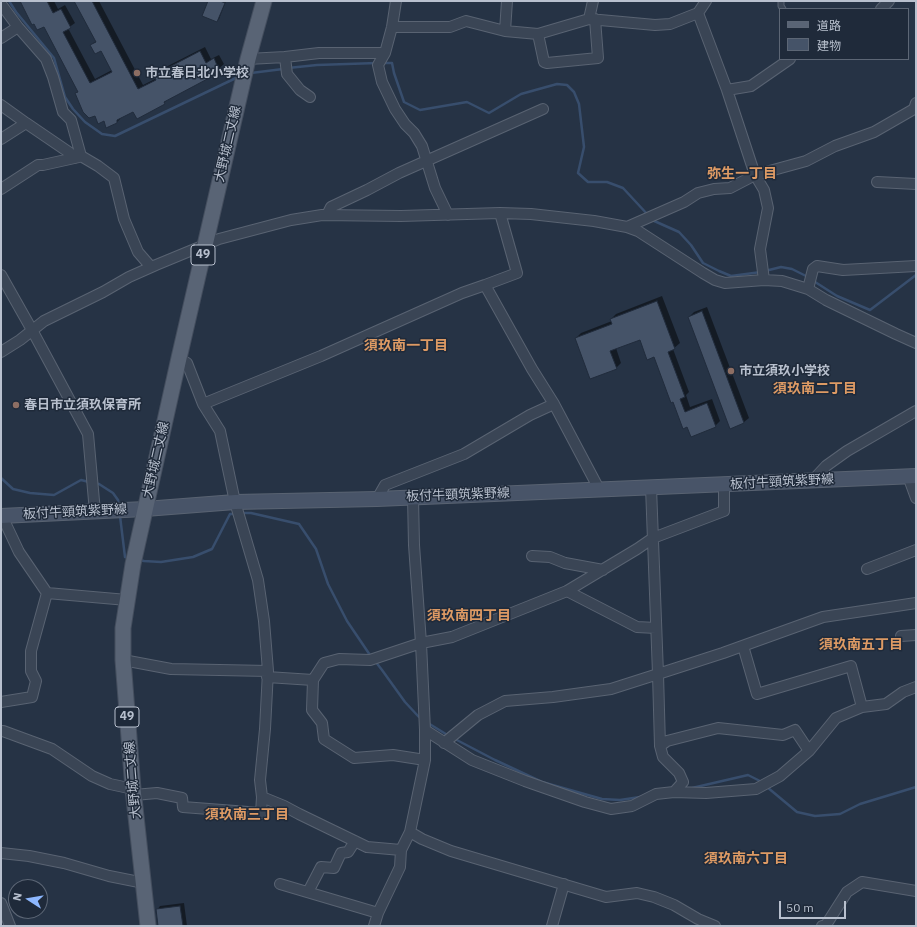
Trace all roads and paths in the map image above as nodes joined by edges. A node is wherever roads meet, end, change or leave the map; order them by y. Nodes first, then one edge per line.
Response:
1 (264, 1) edge
2 (396, 1) edge
3 (507, 1) edge
4 (593, 1) edge
5 (706, 1) edge
6 (1, 4) edge
7 (698, 13) junction
8 (592, 19) junction
9 (18, 27) junction
10 (392, 27) junction
11 (506, 31) junction
12 (538, 34) junction
13 (1, 38) edge
14 (385, 53) junction
15 (285, 57) junction
16 (248, 59) junction
17 (789, 60) edge
18 (727, 90) junction
19 (310, 97) dead end
20 (1, 105) edge
21 (915, 108) edge
22 (543, 109) dead end
23 (26, 123) junction
24 (1, 139) edge
25 (78, 157) junction
26 (427, 161) junction
27 (755, 175) junction
28 (877, 182) dead end
29 (916, 184) edge
30 (1, 189) edge
31 (500, 213) junction
32 (327, 215) junction
33 (448, 216) junction
34 (627, 227) junction
35 (206, 244) junction
36 (916, 266) edge
37 (151, 267) junction
38 (1, 275) edge
39 (764, 280) junction
40 (485, 285) junction
41 (809, 286) junction
42 (32, 330) junction
43 (916, 343) edge
44 (1, 352) edge
45 (179, 358) junction
46 (203, 404) junction
47 (554, 404) junction
48 (916, 411) edge
49 (912, 476) edge
50 (813, 480) junction
51 (724, 485) junction
52 (651, 487) junction
53 (599, 489) junction
54 (413, 497) junction
55 (916, 498) edge
56 (376, 499) junction
57 (235, 502) junction
58 (145, 509) junction
59 (95, 512) junction
60 (1, 516) edge
61 (653, 538) junction
62 (916, 550) edge
63 (532, 556) dead end
64 (867, 569) dead end
65 (603, 570) junction
66 (567, 591) junction
67 (48, 593) junction
68 (127, 600) junction
69 (916, 604) edge
70 (656, 628) junction
71 (916, 635) edge
72 (901, 636) dead end
73 (422, 643) junction
74 (743, 646) junction
75 (123, 660) junction
76 (268, 674) junction
77 (658, 674) junction
78 (313, 680) junction
79 (916, 687) edge
80 (1, 702) edge
81 (862, 707) junction
82 (2, 728) edge
83 (425, 730) junction
84 (444, 742) junction
85 (660, 746) junction
86 (809, 751) junction
87 (425, 760) junction
88 (133, 792) junction
89 (674, 792) junction
90 (262, 797) junction
91 (410, 832) junction
92 (355, 841) junction
93 (401, 850) junction
94 (1, 853) edge
95 (144, 883) junction
96 (280, 884) dead end
97 (564, 884) junction
98 (916, 891) edge
99 (308, 892) junction
100 (1, 903) edge
101 (378, 913) junction
102 (10, 926) edge
103 (148, 926) edge
104 (374, 926) edge
105 (552, 926) edge
106 (715, 926) edge
107 (822, 926) edge

1 - 16 main road, 大野城二丈線 / 49
2 - 10 street
3 - 11 street
4 - 8 street
5 - 7 street
6 - 9 street
7 - 8 street
7 - 18 street
8 - 12 street
8 - 12 street
9 - 13 street
9 - 25 street
10 - 11 street
10 - 14 street
11 - 12 street
14 - 15 street
14 - 26 street
15 - 16 street
15 - 19 street
16 - 35 main road, 大野城二丈線 / 49
17 - 18 street
18 - 27 street
20 - 23 street
21 - 27 street
22 - 26 street
23 - 24 street
23 - 25 street
25 - 30 street
25 - 37 street
26 - 32 street
26 - 33 street
27 - 34 street
27 - 39 street
28 - 29 street
31 - 33 street
31 - 34 street
31 - 40 street
32 - 33 street
32 - 35 street
34 - 39 street
35 - 37 street
35 - 45 main road, 大野城二丈線 / 49
36 - 41 street
37 - 42 street
38 - 42 street
39 - 41 street
40 - 46 street
40 - 47 street
41 - 43 street
42 - 44 street
42 - 59 street
45 - 46 street
45 - 58 main road, 大野城二丈線 / 49
46 - 57 street
47 - 53 street
47 - 56 street
48 - 50 street
49 - 50 main road, 板付牛頸筑紫野線
49 - 55 street
50 - 51 main road, 板付牛頸筑紫野線
51 - 52 main road, 板付牛頸筑紫野線
51 - 61 street
52 - 53 main road, 板付牛頸筑紫野線
52 - 61 street
53 - 54 main road, 板付牛頸筑紫野線
54 - 56 main road, 板付牛頸筑紫野線
54 - 73 street
56 - 57 main road, 板付牛頸筑紫野線
57 - 58 main road, 板付牛頸筑紫野線
57 - 76 street
58 - 59 main road, 板付牛頸筑紫野線
58 - 68 main road, 大野城二丈線 / 49
59 - 60 main road, 板付牛頸筑紫野線
60 - 67 street
61 - 65 street
61 - 70 street
62 - 64 street
63 - 65 street
65 - 66 street
66 - 70 street
66 - 73 street
67 - 68 street
67 - 80 street
68 - 75 main road, 大野城二丈線 / 49
69 - 74 street
70 - 77 street
71 - 72 street
73 - 78 street
73 - 83 street
74 - 77 street
74 - 81 street
75 - 76 street
75 - 88 main road, 大野城二丈線 / 49
76 - 78 street
76 - 90 street
77 - 84 street
77 - 85 street
78 - 87 street
79 - 81 street
81 - 86 street
82 - 88 street
83 - 84 street
83 - 87 street
84 - 89 street
85 - 86 street
85 - 89 street
86 - 89 street
87 - 91 street
88 - 90 street
88 - 95 main road, 大野城二丈線 / 49
90 - 92 street
91 - 93 street
91 - 97 street
92 - 93 street
92 - 99 street
93 - 101 street
94 - 95 street
95 - 103 main road, 大野城二丈線 / 49
96 - 99 street
97 - 105 street
97 - 106 street
98 - 107 street
99 - 101 street
100 - 102 street
101 - 104 street

